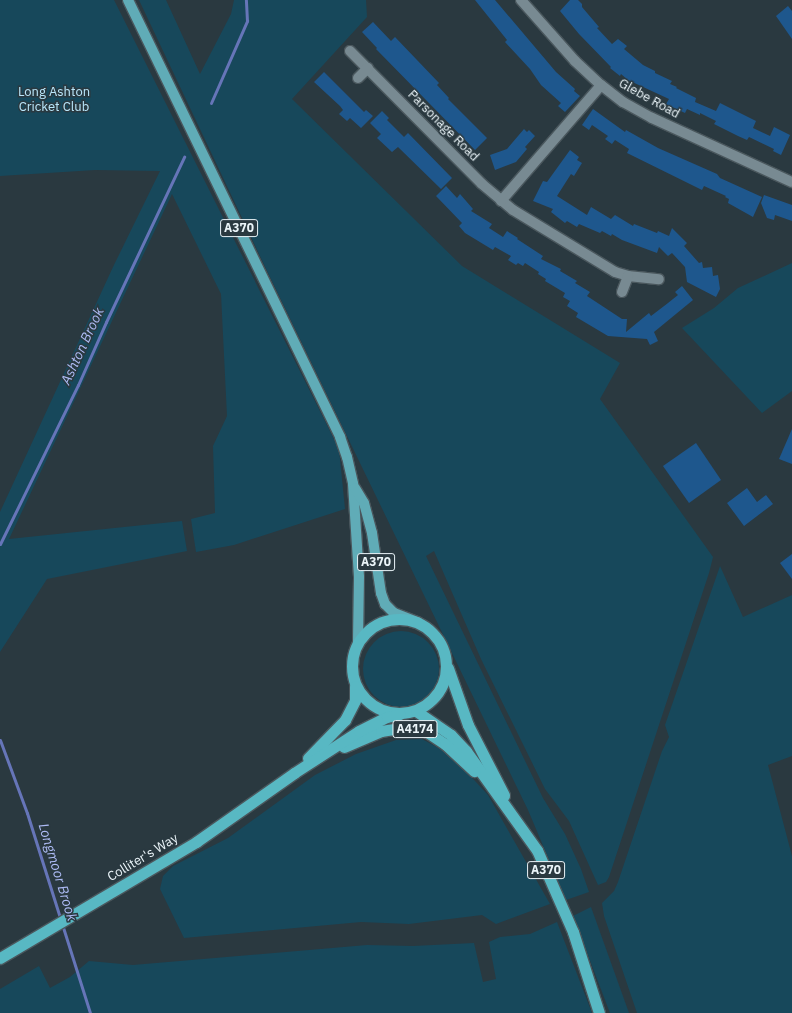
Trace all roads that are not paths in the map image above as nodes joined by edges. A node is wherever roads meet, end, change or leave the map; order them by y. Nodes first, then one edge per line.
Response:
1 (128, 0) edge
2 (521, 0) edge
3 (350, 51) dead end
4 (368, 68) junction
5 (358, 78) dead end
6 (601, 85) junction
7 (792, 182) edge
8 (501, 201) junction
9 (628, 276) junction
10 (658, 279) dead end
11 (622, 292) dead end
12 (353, 484) junction
13 (418, 622) junction
14 (358, 642) junction
15 (447, 664) junction
16 (355, 684) junction
17 (416, 711) junction
18 (400, 714) junction
19 (294, 773) junction
20 (512, 813) junction
21 (0, 958) edge
22 (599, 1013) edge

1 - 12 main road, A370
2 - 6 street, Glebe Road
3 - 4 street, Parsonage Road
4 - 5 street
4 - 8 street, Parsonage Road
6 - 7 street, Glebe Road
6 - 8 street
8 - 9 street, Parsonage Road
9 - 10 street, Parsonage Road
9 - 11 street
12 - 13 main road, A370
12 - 14 main road, A370
13 - 14 highway
13 - 15 highway
14 - 16 highway
15 - 17 highway
15 - 20 highway, A370
16 - 18 highway
16 - 19 highway, Colliter's Way
17 - 18 highway
17 - 20 highway, A370
18 - 19 highway, Colliter's Way
19 - 20 highway, A4174
19 - 21 highway, Colliter's Way / A4174
20 - 22 highway, A370

